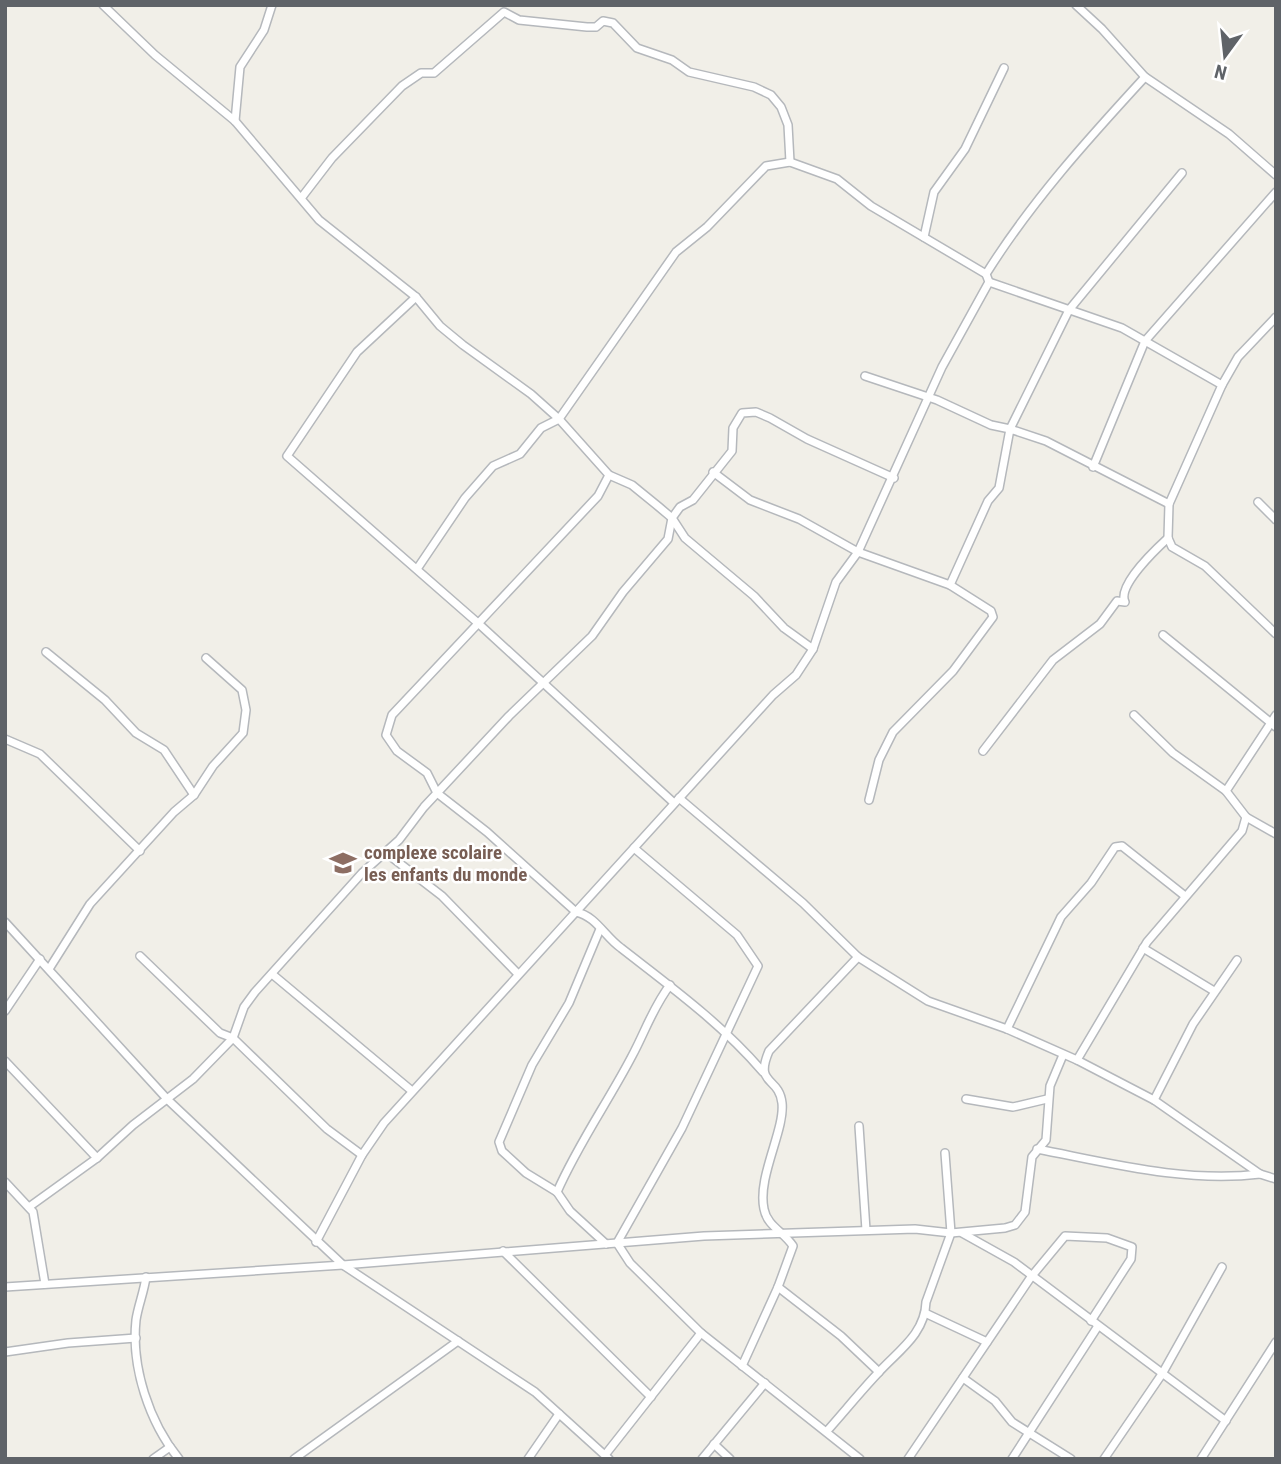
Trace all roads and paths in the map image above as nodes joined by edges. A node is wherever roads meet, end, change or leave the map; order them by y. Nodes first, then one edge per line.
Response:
1 (103, 5) edge
2 (272, 5) edge
3 (1076, 5) edge
4 (1004, 68) dead end
5 (1145, 77) junction
6 (235, 121) junction
7 (790, 162) junction
8 (1182, 173) dead end
9 (1276, 176) edge
10 (1276, 192) edge
11 (302, 197) junction
12 (924, 237) junction
13 (988, 278) junction
14 (416, 297) junction
15 (1069, 310) junction
16 (1276, 317) edge
17 (1144, 341) junction
18 (865, 376) dead end
19 (1222, 385) junction
20 (929, 398) junction
21 (559, 419) junction
22 (1010, 429) junction
23 (1093, 467) junction
24 (713, 472) junction
25 (609, 475) junction
26 (894, 478) junction
27 (1258, 502) dead end
28 (1169, 504) junction
29 (672, 518) junction
30 (1276, 520) edge
31 (1168, 538) junction
32 (858, 552) junction
33 (417, 569) junction
34 (950, 585) junction
35 (479, 624) junction
36 (1276, 634) edge
37 (1163, 635) dead end
38 (813, 649) junction
39 (46, 653) dead end
40 (206, 658) dead end
41 (543, 686) junction
42 (1134, 715) dead end
43 (1276, 715) edge
44 (1273, 724) edge
45 (5, 739) edge
46 (983, 751) dead end
47 (1226, 791) junction
48 (437, 793) junction
49 (194, 795) junction
50 (869, 800) dead end
51 (677, 801) junction
52 (1246, 817) junction
53 (1276, 834) edge
54 (634, 848) junction
55 (140, 851) junction
56 (385, 852) junction
57 (1185, 896) junction
58 (576, 912) junction
59 (5, 922) edge
60 (600, 929) junction
61 (1143, 948) junction
62 (140, 956) dead end
63 (858, 957) junction
64 (40, 959) junction
65 (1237, 960) dead end
66 (49, 969) junction
67 (272, 974) junction
68 (518, 974) junction
69 (670, 985) junction
70 (1214, 991) junction
71 (5, 1011) edge
72 (1007, 1029) junction
73 (726, 1032) junction
74 (233, 1038) junction
75 (1063, 1055) junction
76 (5, 1060) edge
77 (1077, 1060) junction
78 (763, 1072) junction
79 (412, 1091) junction
80 (966, 1099) dead end
81 (168, 1100) junction
82 (1047, 1100) junction
83 (1154, 1100) junction
84 (859, 1126) dead end
85 (1037, 1149) junction
86 (946, 1153) dead end
87 (362, 1155) junction
88 (97, 1158) junction
89 (1259, 1174) junction
90 (1276, 1179) edge
91 (5, 1182) edge
92 (557, 1192) junction
93 (29, 1207) junction
94 (866, 1230) junction
95 (951, 1233) junction
96 (962, 1233) junction
97 (785, 1235) junction
98 (316, 1242) junction
99 (617, 1243) junction
100 (606, 1244) junction
101 (503, 1251) junction
102 (343, 1265) junction
103 (1222, 1267) dead end
104 (146, 1277) junction
105 (1031, 1277) junction
106 (45, 1284) junction
107 (5, 1287) edge
108 (778, 1287) junction
109 (925, 1313) junction
110 (1095, 1324) junction
111 (701, 1333) junction
112 (136, 1338) junction
113 (458, 1341) junction
114 (987, 1342) junction
115 (1276, 1342) edge
116 (5, 1352) edge
117 (742, 1366) junction
118 (879, 1372) junction
119 (1162, 1374) junction
120 (963, 1378) junction
121 (765, 1383) junction
122 (651, 1397) junction
123 (559, 1414) junction
124 (1226, 1421) junction
125 (1031, 1431) junction
126 (827, 1432) junction
127 (714, 1444) junction
128 (170, 1447) junction
129 (607, 1457) edge
130 (153, 1459) edge
131 (179, 1459) edge
132 (294, 1459) edge
133 (528, 1459) edge
134 (702, 1459) edge
135 (730, 1459) edge
136 (860, 1459) edge
137 (908, 1459) edge
138 (1012, 1459) edge
139 (1071, 1459) edge
140 (1104, 1459) edge
141 (1201, 1459) edge

1 - 6 street
2 - 6 street
3 - 5 street
4 - 12 street
5 - 9 street
5 - 13 street
6 - 11 street
7 - 11 street
7 - 12 street
7 - 21 street
8 - 15 street
10 - 17 street
11 - 14 street
12 - 13 street
13 - 15 street
13 - 20 street
14 - 21 street
14 - 33 street
15 - 17 street
15 - 22 street
16 - 19 street
17 - 19 street
17 - 23 street
18 - 20 street
19 - 28 street
20 - 22 street
20 - 26 street
21 - 25 street
21 - 33 street
22 - 23 street
22 - 34 street
23 - 28 street
24 - 26 street
24 - 29 street
24 - 32 street
25 - 29 street
25 - 35 street
26 - 32 street
27 - 30 street
28 - 31 street
29 - 38 street
29 - 41 street
31 - 36 street
31 - 46 street
32 - 34 street
32 - 38 street
33 - 35 street
34 - 50 street
35 - 41 street
35 - 48 street
37 - 44 street
38 - 51 street
39 - 49 street
40 - 49 street
41 - 48 street
41 - 51 street
42 - 47 street
43 - 44 street
44 - 47 street
45 - 55 street
47 - 52 street
48 - 56 street
48 - 58 street
49 - 55 street
51 - 54 street
51 - 63 street
52 - 53 street
52 - 57 street
54 - 58 street
54 - 73 street
55 - 66 street
56 - 67 street
56 - 68 street
57 - 61 street
57 - 72 street
58 - 60 street
58 - 68 street
59 - 64 street
60 - 69 street
60 - 92 street
61 - 70 street
61 - 77 street
62 - 74 street
63 - 72 street
63 - 78 street
64 - 66 street
64 - 71 street
65 - 70 street
66 - 81 street
67 - 74 street
67 - 79 street
68 - 79 street
69 - 73 street
69 - 92 street
70 - 83 street
72 - 75 street
73 - 78 street
73 - 99 street
74 - 81 street
74 - 87 street
75 - 77 street
75 - 82 street
76 - 88 street
77 - 83 street
78 - 97 street
79 - 87 street
80 - 82 street
81 - 88 street
81 - 98 street
82 - 85 street
83 - 89 street
84 - 94 street
85 - 89 street
85 - 96 street
86 - 95 street
87 - 98 street
88 - 93 street
89 - 90 street
91 - 93 street
92 - 100 street
93 - 106 street
94 - 95 street
94 - 97 street
95 - 96 street
95 - 109 street
96 - 105 street
97 - 99 street
97 - 108 street
98 - 102 street
99 - 100 street
99 - 111 street
100 - 101 street
101 - 102 street
101 - 122 street
102 - 104 street
102 - 113 street
103 - 119 street
104 - 106 street
104 - 112 street
105 - 110 street
105 - 110 street
105 - 114 street
106 - 107 street
108 - 117 street
108 - 118 street
109 - 114 street
109 - 118 street
110 - 119 street
110 - 125 street
111 - 117 street
111 - 122 street
112 - 116 street
112 - 128 street
113 - 123 street
113 - 132 street
114 - 120 street
115 - 124 street
117 - 121 street
118 - 126 street
119 - 124 street
119 - 140 street
120 - 125 street
120 - 137 street
121 - 126 street
121 - 127 street
122 - 129 street
123 - 129 street
123 - 133 street
124 - 141 street
125 - 138 street
125 - 139 street
126 - 136 street
127 - 134 street
127 - 135 street
128 - 130 street
128 - 131 street

